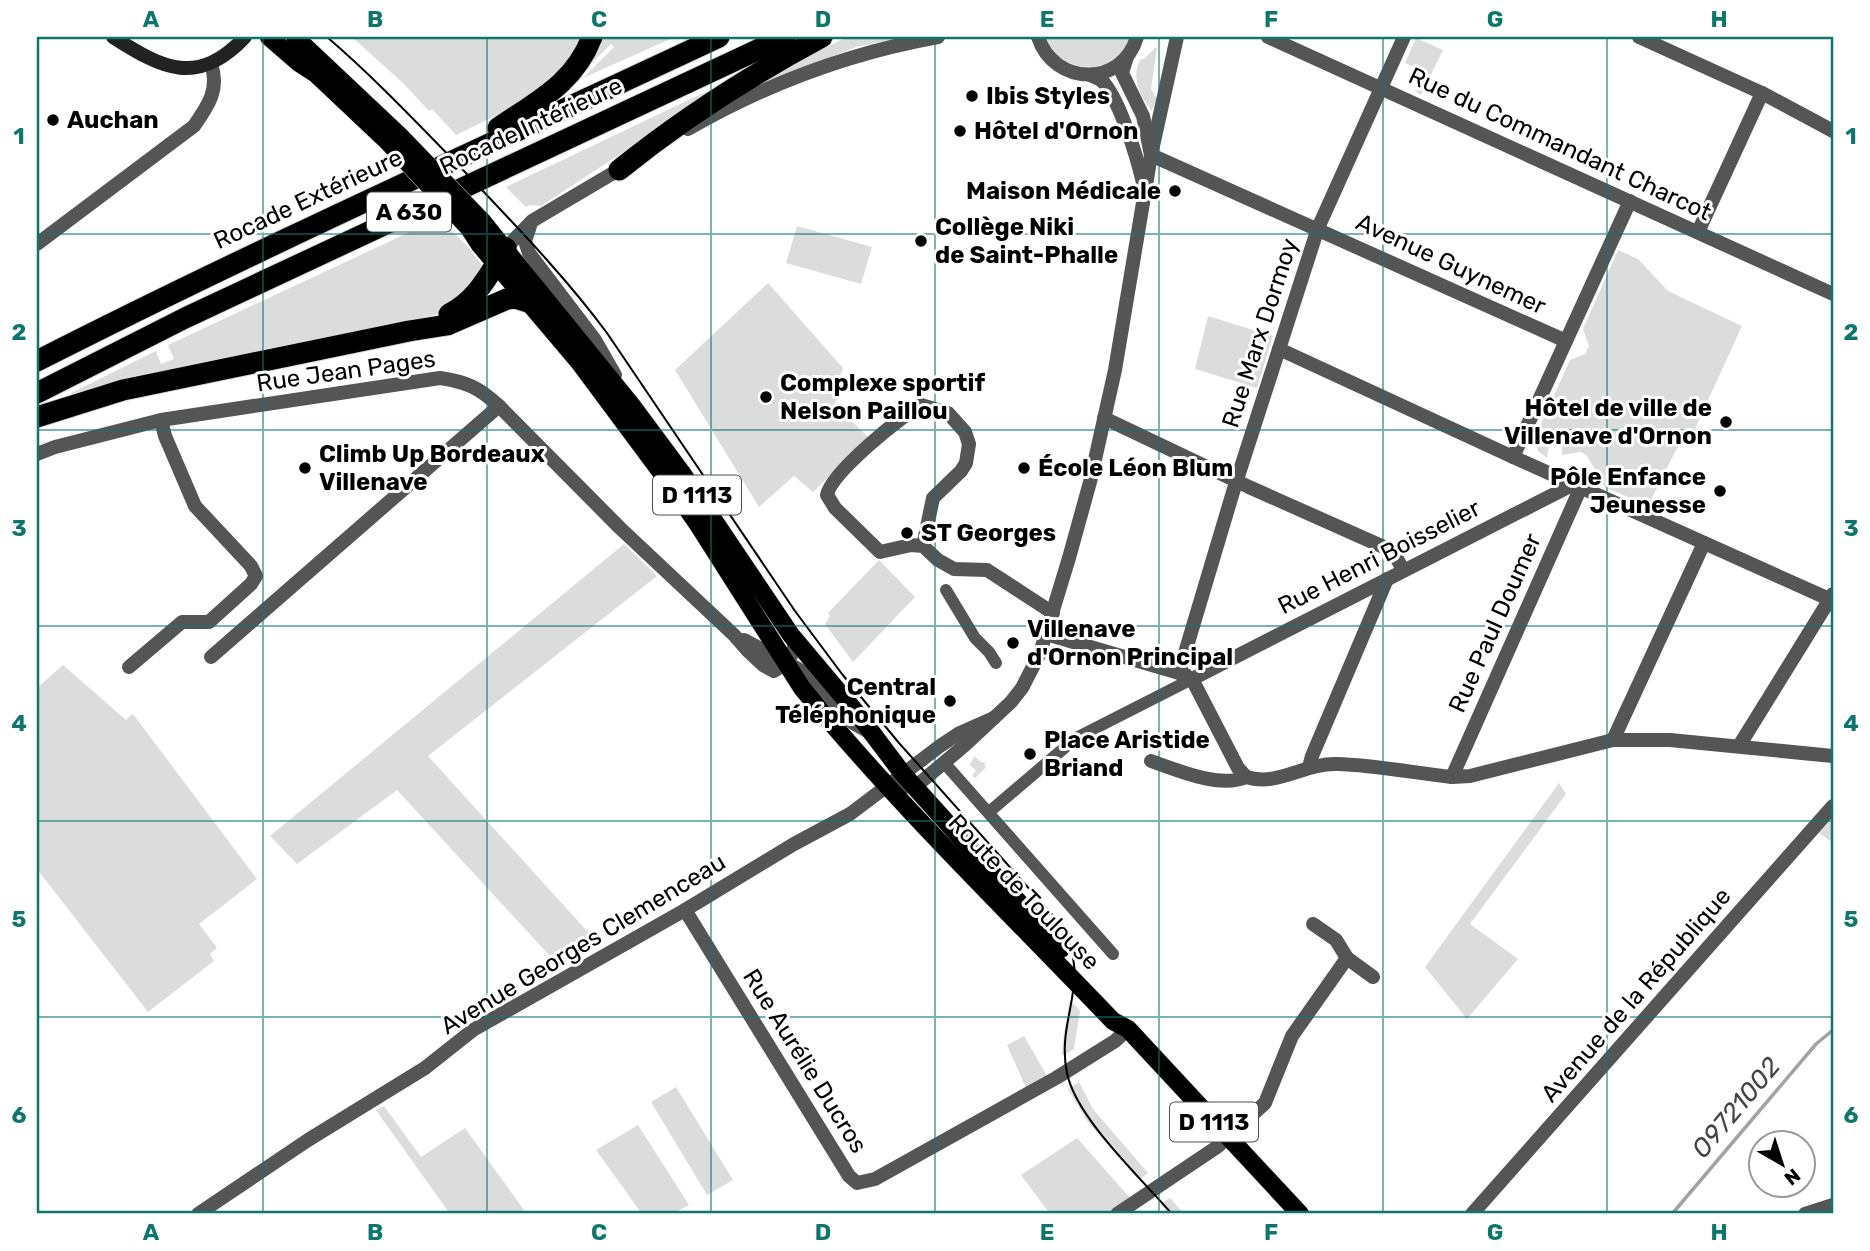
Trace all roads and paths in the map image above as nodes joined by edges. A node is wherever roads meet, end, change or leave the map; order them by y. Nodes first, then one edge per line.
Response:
1 (113, 37) edge
2 (245, 37) edge
3 (269, 37) edge
4 (295, 37) edge
5 (592, 37) edge
6 (719, 37) edge
7 (785, 37) edge
8 (822, 37) edge
9 (938, 37) edge
10 (1137, 37) edge
11 (1177, 37) edge
12 (1268, 37) edge
13 (1404, 37) edge
14 (1639, 37) edge
15 (1036, 40) edge
16 (1127, 57) junction
17 (211, 64) junction
18 (1090, 75) junction
19 (1381, 87) junction
20 (1762, 93) junction
21 (1833, 131) edge
22 (394, 139) junction
23 (1151, 155) junction
24 (456, 157) junction
25 (619, 170) junction
26 (1144, 189) junction
27 (1630, 201) junction
28 (533, 221) junction
29 (1318, 228) junction
30 (1698, 232) junction
31 (37, 244) edge
32 (501, 255) junction
33 (1833, 294) edge
34 (531, 303) junction
35 (409, 331) junction
36 (1566, 341) junction
37 (1279, 348) junction
38 (37, 362) edge
39 (37, 393) edge
40 (499, 405) junction
41 (633, 407) junction
42 (37, 417) edge
43 (1104, 418) junction
44 (161, 420) junction
45 (37, 454) edge
46 (1513, 457) junction
47 (1237, 481) junction
48 (1577, 485) junction
49 (1703, 543) junction
50 (923, 546) junction
51 (1403, 570) junction
52 (1387, 579) junction
53 (946, 590) dead end
54 (1831, 596) edge
55 (1053, 613) junction
56 (1046, 634) junction
57 (795, 640) junction
58 (211, 657) dead end
59 (996, 663) dead end
60 (786, 664) junction
61 (130, 667) dead end
62 (1185, 676) junction
63 (870, 733) junction
64 (1613, 740) junction
65 (1740, 746) junction
66 (1833, 756) edge
67 (1151, 761) dead end
68 (947, 766) dead end
69 (1310, 767) junction
70 (1246, 777) junction
71 (1452, 777) junction
72 (909, 780) junction
73 (888, 786) junction
74 (1833, 806) edge
75 (989, 812) junction
76 (685, 910) junction
77 (1313, 924) dead end
78 (1113, 954) dead end
79 (1347, 958) junction
80 (1373, 977) dead end
81 (1128, 1029) junction
82 (1228, 1137) junction
83 (1833, 1205) edge
84 (198, 1214) edge
85 (1117, 1214) edge
86 (1300, 1214) edge
87 (1472, 1214) edge
88 (1805, 1214) edge

1 - 17 main road
2 - 17 main road
3 - 22 main road, D 1113
4 - 22 main road, D 1113
5 - 24 highway
6 - 24 highway, Rocade Extérieure / A 630
7 - 39 highway, Rocade Intérieure / A 630
8 - 25 highway
9 - 25 street
10 - 16 street
11 - 23 street
12 - 19 street, Rue du Commandant Charcot
13 - 19 street, Rue Marx Dormoy
14 - 20 street
15 - 18 street
16 - 18 street
16 - 23 street
17 - 31 street
18 - 26 street
19 - 27 street, Rue du Commandant Charcot
19 - 29 street, Rue Marx Dormoy
20 - 21 street
20 - 30 street
22 - 32 main road, D 1113, bridge
23 - 26 street
23 - 29 street, Avenue Guynemer
24 - 38 highway, Rocade Extérieure / A 630
25 - 28 street
26 - 43 street
27 - 30 street, Rue du Commandant Charcot
27 - 36 street
28 - 32 street
28 - 41 street
29 - 36 street, Avenue Guynemer
29 - 37 street, Rue Marx Dormoy
30 - 33 street, Rue du Commandant Charcot
32 - 34 main road, D 1113
32 - 35 highway
32 - 41 main road, D 1113
34 - 35 highway
34 - 60 main road, D 1113
35 - 42 highway
36 - 46 street
37 - 46 street
37 - 47 street, Rue Marx Dormoy
40 - 44 street, Rue Jean Pages
40 - 58 street
40 - 60 street, Rue Jean Pages
41 - 57 main road, D 1113
43 - 47 street
43 - 55 street
44 - 45 street, Rue Jean Pages
44 - 61 street
46 - 48 street
47 - 51 street
47 - 62 street, Rue Marx Dormoy
48 - 49 street
48 - 51 street, Rue Henri Boisselier
48 - 71 street, Rue Paul Doumer
49 - 54 street
49 - 64 street
50 - 50 street
50 - 55 street
51 - 52 street, Rue Henri Boisselier
52 - 62 street, Rue Henri Boisselier
52 - 69 street
53 - 59 street
54 - 65 street
55 - 56 street
56 - 62 street
56 - 72 street
57 - 60 street
57 - 63 main road, D 1113
60 - 63 street
60 - 73 main road, D 1113
62 - 70 street
62 - 75 street
63 - 72 main road, D 1113
64 - 65 street
64 - 71 street
65 - 66 street
67 - 70 street
68 - 75 street
69 - 70 street
69 - 71 street
72 - 73 street
72 - 81 main road, Route de Toulouse / D 1113
73 - 76 street, Avenue Georges Clemenceau
73 - 81 main road, Route de Toulouse / D 1113
74 - 87 street, Avenue de la République
75 - 78 street
76 - 81 street, Rue Aurélie Ducros
76 - 84 street, Avenue Georges Clemenceau
77 - 79 street
79 - 80 street
79 - 82 street
81 - 82 main road, Route de Toulouse / D 1113
82 - 85 street
82 - 86 main road, Route de Toulouse / D 1113
83 - 88 street

